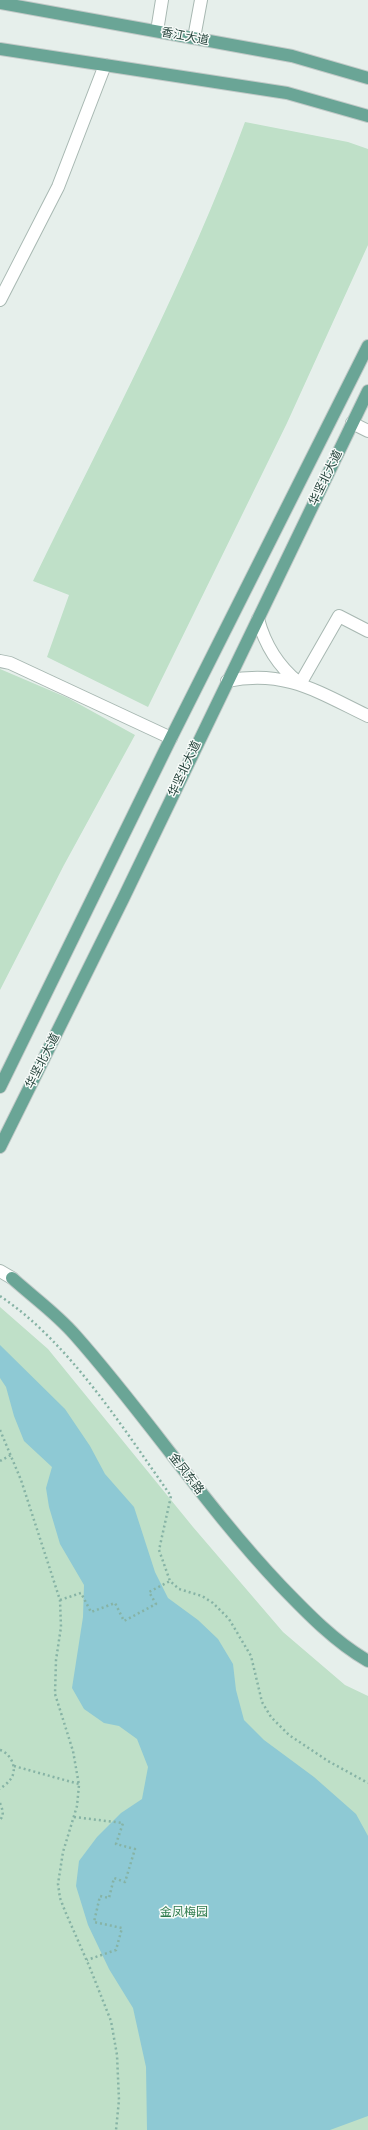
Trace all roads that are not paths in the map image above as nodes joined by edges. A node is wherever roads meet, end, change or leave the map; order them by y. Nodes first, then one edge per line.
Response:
1 (162, 0) edge
2 (201, 0) edge
3 (0, 2) edge
4 (157, 31) junction
5 (194, 38) junction
6 (0, 50) edge
7 (105, 65) junction
8 (368, 78) edge
9 (368, 116) edge
10 (0, 300) edge
11 (368, 346) edge
12 (368, 391) edge
13 (352, 423) junction
14 (368, 431) edge
15 (258, 619) junction
16 (368, 631) edge
17 (0, 661) edge
18 (227, 681) junction
19 (300, 684) junction
20 (368, 716) edge
21 (171, 738) junction
22 (0, 1087) edge
23 (0, 1147) edge
24 (0, 1271) edge
25 (12, 1278) joint
26 (368, 1661) edge

1 - 4 street
2 - 5 street
3 - 4 main road, 香江大道
4 - 5 main road, 香江大道
5 - 8 main road, 香江大道
6 - 7 main road
7 - 9 main road
7 - 10 street
11 - 21 main road, 华坚北大道
12 - 13 main road, 华坚北大道
13 - 14 street
13 - 15 main road, 华坚北大道
15 - 18 main road, 华坚北大道
15 - 19 street
16 - 19 street
17 - 21 street
18 - 19 street
18 - 23 main road, 华坚北大道
19 - 20 street
21 - 22 main road, 华坚北大道
24 - 25 street
25 - 26 main road, 金凤东路

